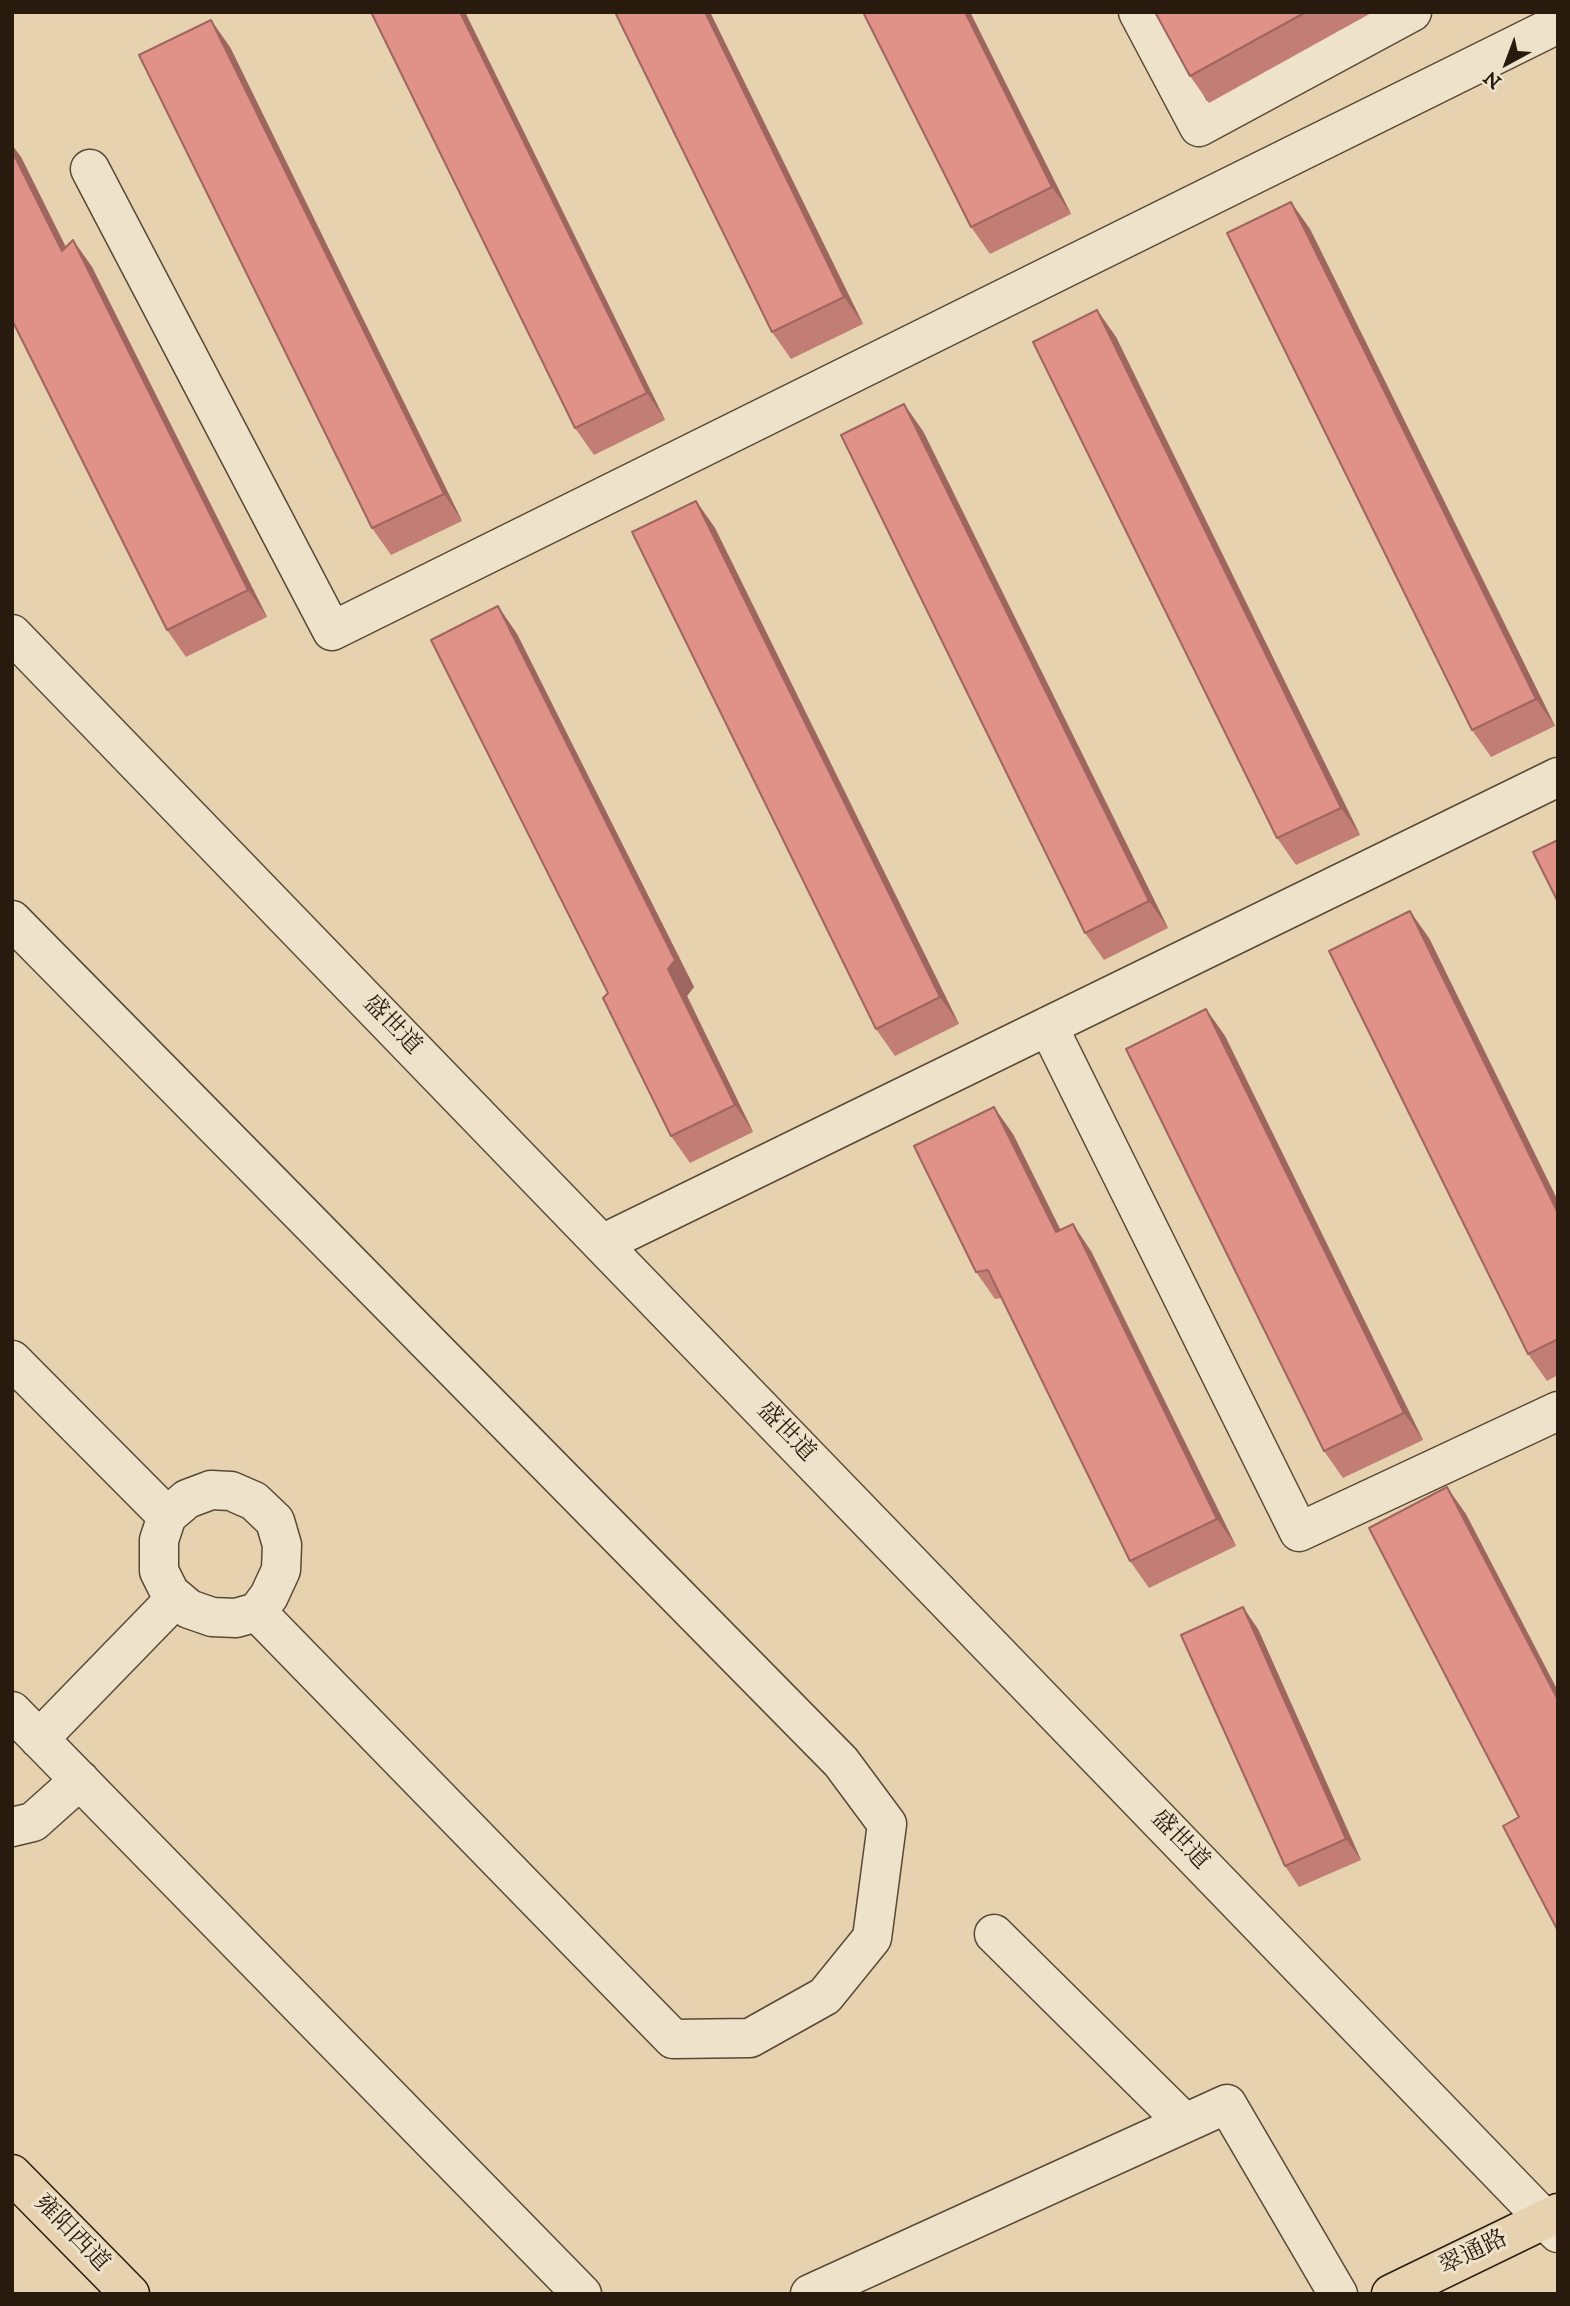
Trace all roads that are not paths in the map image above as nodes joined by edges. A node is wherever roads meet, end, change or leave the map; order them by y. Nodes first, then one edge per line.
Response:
1 (1138, 12) edge
2 (1412, 12) edge
3 (1558, 24) edge
4 (90, 169) dead end
5 (12, 634) edge
6 (1558, 777) edge
7 (12, 919) edge
8 (1048, 1026) junction
9 (602, 1244) junction
10 (12, 1360) edge
11 (1558, 1411) edge
12 (167, 1517) junction
13 (176, 1598) junction
14 (257, 1612) junction
15 (12, 1712) edge
16 (39, 1739) junction
17 (80, 1780) junction
18 (12, 1827) edge
19 (994, 1934) dead end
20 (1184, 2122) junction
21 (12, 2174) edge
22 (1554, 2222) edge
23 (130, 2294) edge
24 (582, 2294) edge
25 (810, 2294) edge
26 (1338, 2294) edge
27 (1391, 2294) edge

1 - 2 street
3 - 4 street
5 - 9 street, 盛世道
6 - 8 street
7 - 14 street
8 - 9 street
8 - 11 street
9 - 22 street, 盛世道
10 - 12 street
12 - 13 street
12 - 14 street
13 - 14 street
13 - 16 street
15 - 16 street
16 - 17 street
17 - 18 street
17 - 24 street
19 - 20 street
20 - 25 street
20 - 26 street
21 - 23 main road, 雍阳西道
22 - 27 main road, 翠通路

